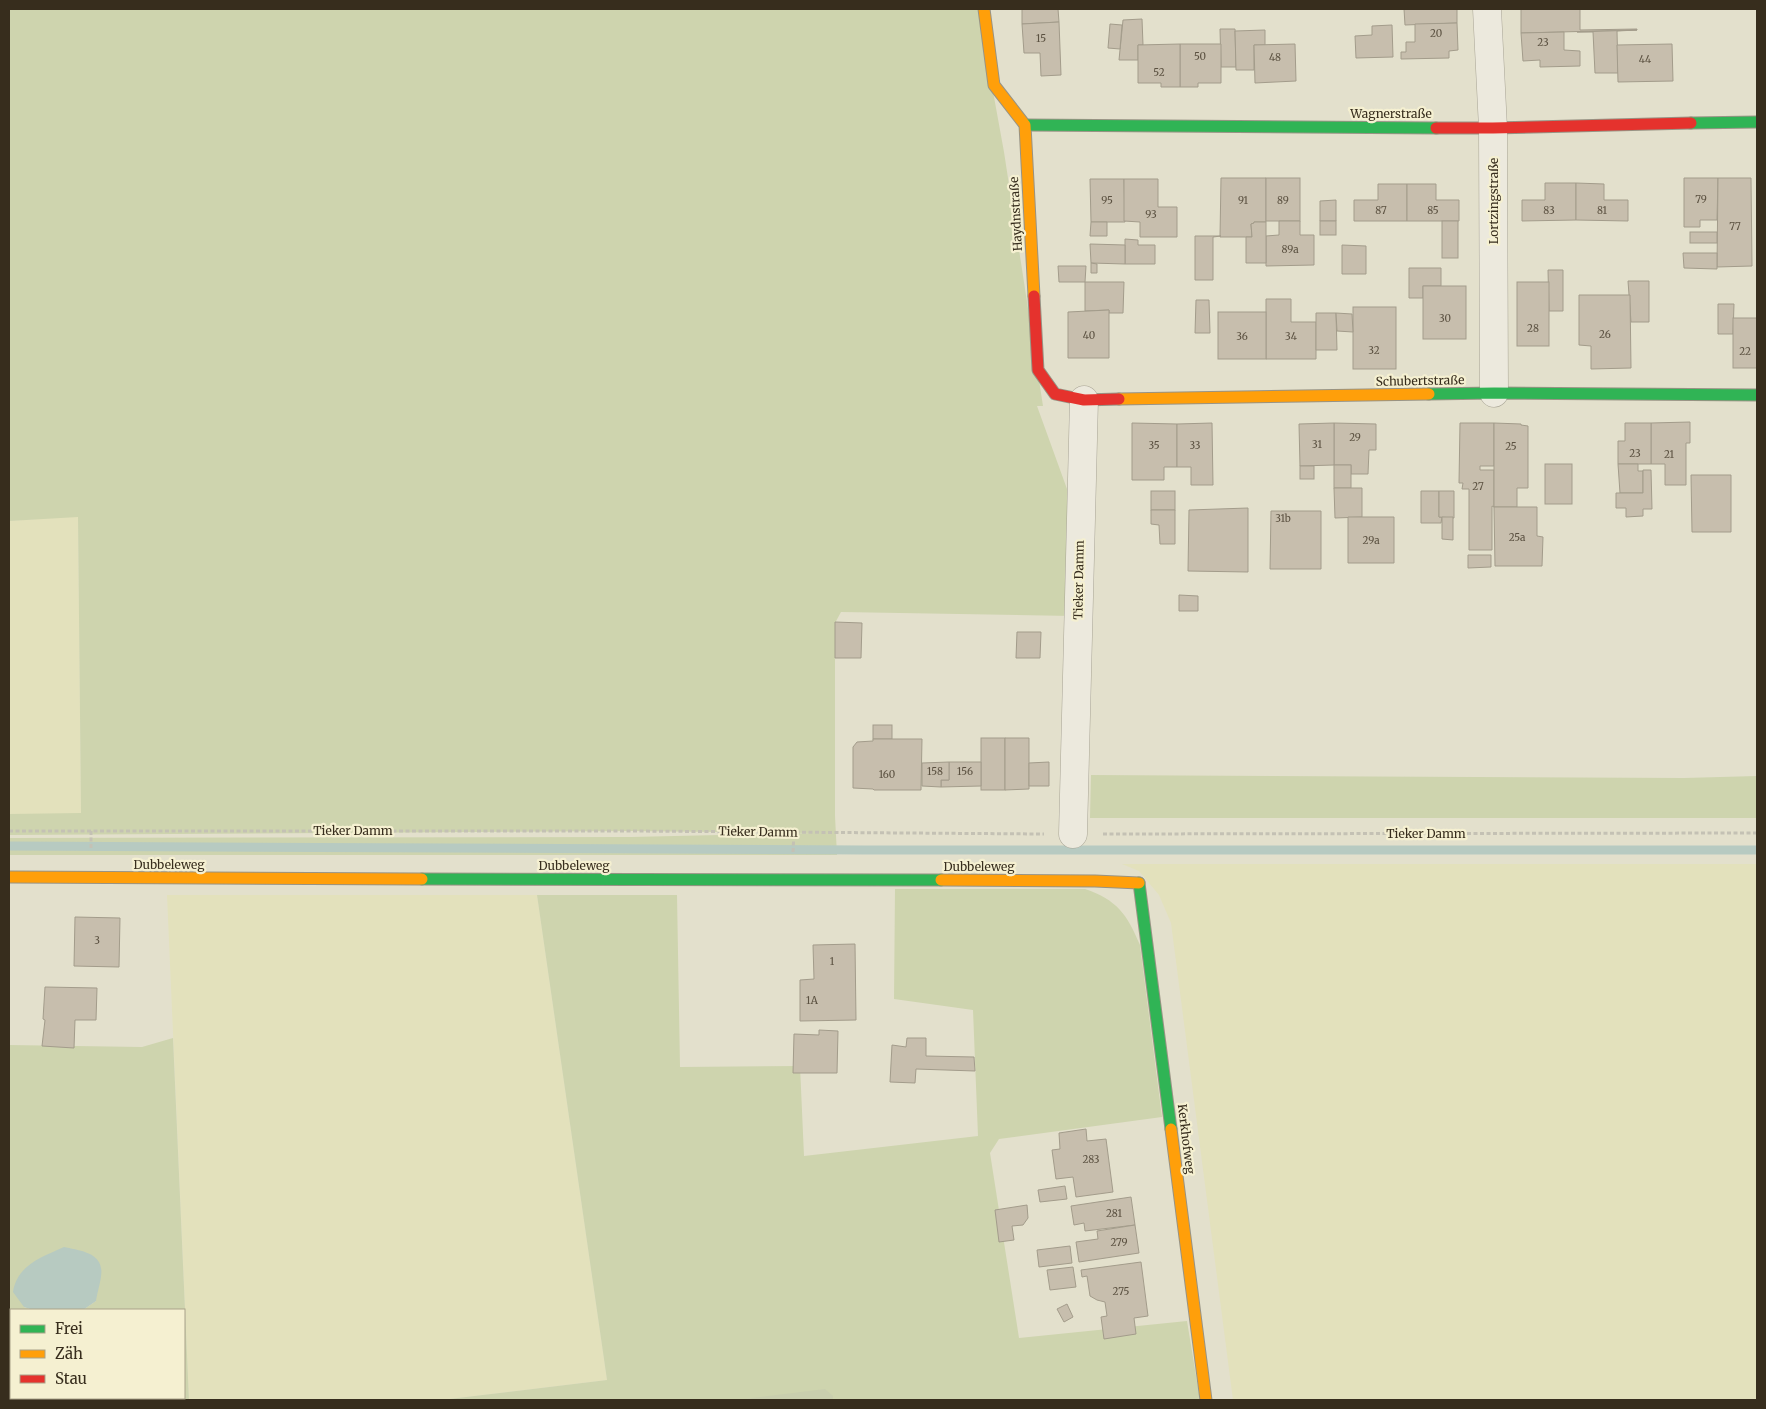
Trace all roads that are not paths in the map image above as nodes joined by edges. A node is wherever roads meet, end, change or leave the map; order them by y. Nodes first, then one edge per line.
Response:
1 (984, 9) edge
2 (1487, 9) edge
3 (1757, 122) edge
4 (1025, 124) junction
5 (1493, 128) junction
6 (1494, 393) junction
7 (1757, 395) edge
8 (1084, 400) junction
9 (1084, 834) road end
10 (9, 877) edge
11 (1139, 882) joint
12 (1206, 1400) edge

1 - 4 street
2 - 5 street, Lortzingstraße
3 - 5 street, Wagnerstraße
4 - 5 street, Wagnerstraße
4 - 8 street, Haydnstraße
5 - 6 street, Lortzingstraße
6 - 7 street, Schubertstraße
6 - 8 street, Schubertstraße
8 - 9 street, Tieker Damm
10 - 11 street, Dubbeleweg
11 - 12 street, Kerkhofweg

